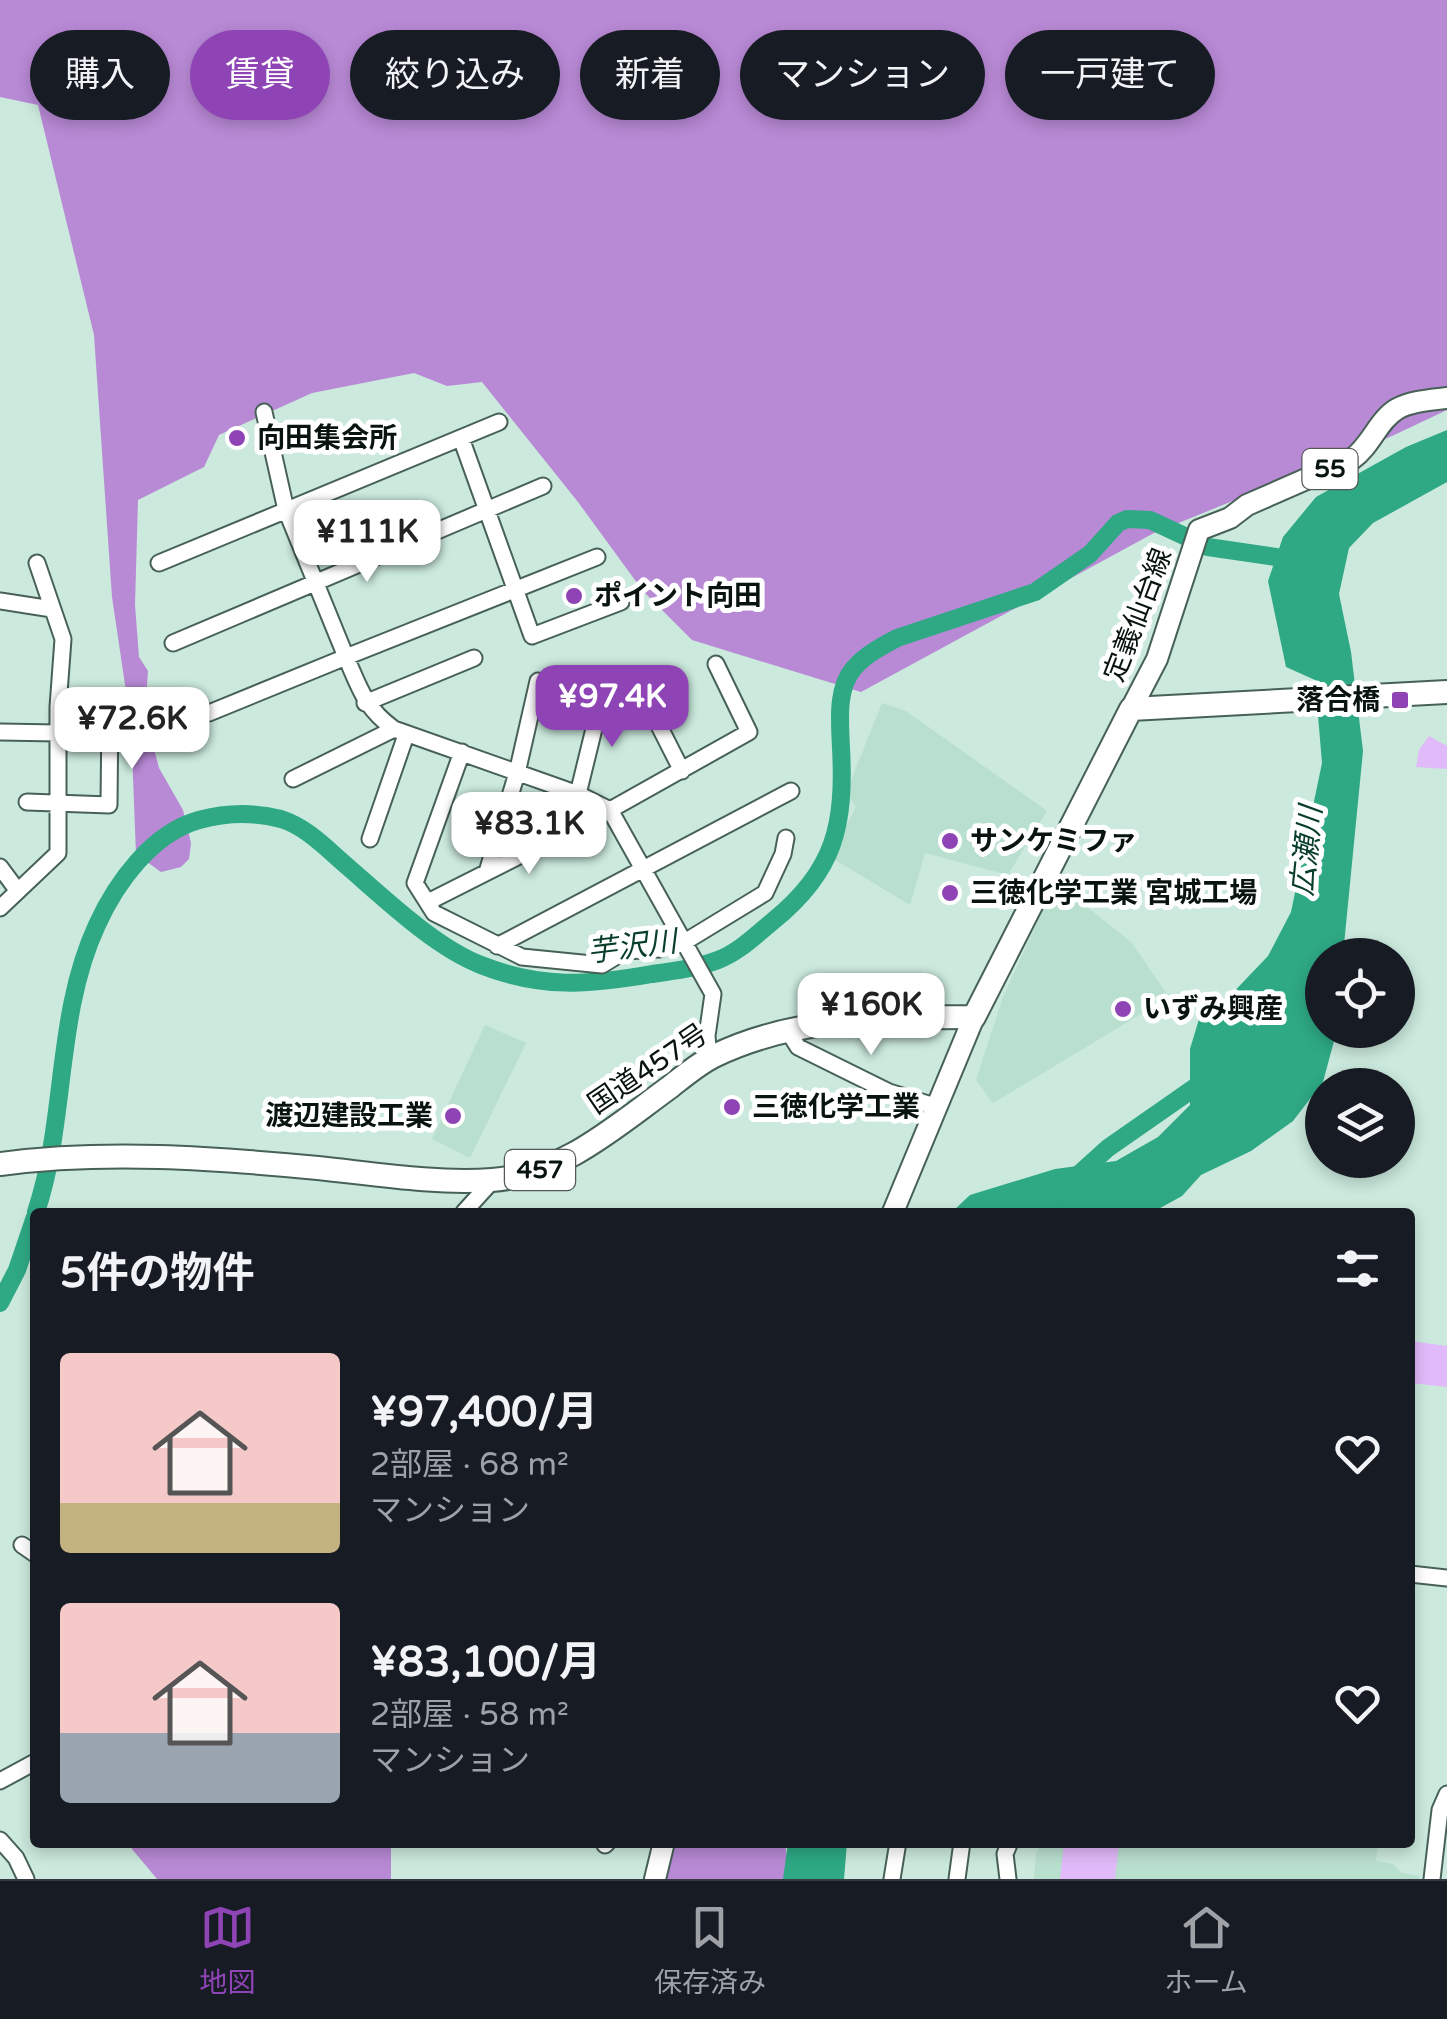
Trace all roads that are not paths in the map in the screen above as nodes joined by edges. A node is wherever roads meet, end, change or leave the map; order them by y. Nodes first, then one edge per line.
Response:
1 (1447, 398) edge
2 (264, 412) dead end
3 (499, 422) dead end
4 (462, 438) junction
5 (543, 486) dead end
6 (488, 509) junction
7 (286, 510) junction
8 (597, 557) dead end
9 (159, 562) dead end
10 (37, 564) dead end
11 (15, 584) dead end
12 (314, 584) junction
13 (515, 590) junction
14 (7, 602) edge
15 (621, 602) dead end
16 (52, 608) junction
17 (174, 643) dead end
18 (346, 657) junction
19 (474, 658) dead end
20 (716, 664) dead end
21 (538, 681) dead end
22 (1447, 692) edge
23 (602, 696) dead end
24 (366, 703) junction
25 (648, 704) dead end
26 (58, 707) junction
27 (1131, 709) junction
28 (209, 713) dead end
29 (0, 732) edge
30 (400, 732) junction
31 (58, 733) junction
32 (462, 752) junction
33 (682, 771) junction
34 (517, 773) junction
35 (293, 780) dead end
36 (791, 791) dead end
37 (578, 794) junction
38 (27, 802) dead end
39 (56, 804) junction
40 (610, 810) junction
41 (786, 838) dead end
42 (370, 839) dead end
43 (0, 867) edge
44 (640, 868) junction
45 (487, 872) junction
46 (18, 890) junction
47 (428, 902) junction
48 (0, 908) edge
49 (685, 945) junction
50 (498, 946) junction
51 (974, 1017) junction
52 (786, 1028) junction
53 (710, 1058) junction
54 (938, 1107) junction
55 (3, 1164) edge
56 (494, 1180) junction
57 (468, 1208) edge
58 (895, 1208) edge
59 (1415, 1575) edge
60 (1447, 1578) edge
61 (30, 1765) edge
62 (0, 1781) edge
63 (1447, 1794) edge
64 (0, 1840) edge
65 (663, 1848) edge
66 (897, 1848) edge
67 (961, 1848) edge
68 (1008, 1848) edge
69 (1440, 1860) edge
70 (26, 1879) edge
71 (655, 1879) edge
72 (892, 1879) edge
73 (958, 1879) edge
74 (1008, 1879) edge
75 (1432, 1879) edge

1 - 27 main road, 定義仙台線 / 55
2 - 7 street
3 - 4 street
4 - 6 street
4 - 7 street
5 - 6 street
6 - 12 street
6 - 13 street
7 - 9 street
7 - 12 street
8 - 13 street
10 - 16 street
11 - 14 street
12 - 17 street
12 - 18 street
13 - 15 street
13 - 18 street
14 - 16 street
16 - 26 street
18 - 24 street
18 - 28 street
19 - 24 street
20 - 33 street
21 - 34 street
22 - 27 highway
23 - 37 street
24 - 30 street
25 - 33 street
26 - 31 street
26 - 39 street
27 - 51 highway
29 - 31 street
30 - 32 street
30 - 35 street
30 - 42 street
31 - 39 street
32 - 34 street
32 - 47 street
33 - 40 street
34 - 37 street
34 - 45 street
36 - 44 street
37 - 40 street
38 - 39 street
39 - 46 street
40 - 44 street
40 - 45 street
41 - 49 street
43 - 46 street
44 - 49 street
44 - 50 street
45 - 47 street
46 - 48 street
47 - 50 street
49 - 50 street
49 - 53 street
51 - 52 highway, 国道457号 / 457
51 - 54 main road
52 - 53 highway, 国道457号 / 457
52 - 54 street
53 - 56 highway, 国道457号 / 457
54 - 58 main road
55 - 56 highway, 国道457号 / 457
56 - 57 street
59 - 60 street
61 - 62 street
63 - 69 street
64 - 70 street
65 - 71 main road
66 - 72 street
67 - 73 street
68 - 74 street
69 - 75 street

